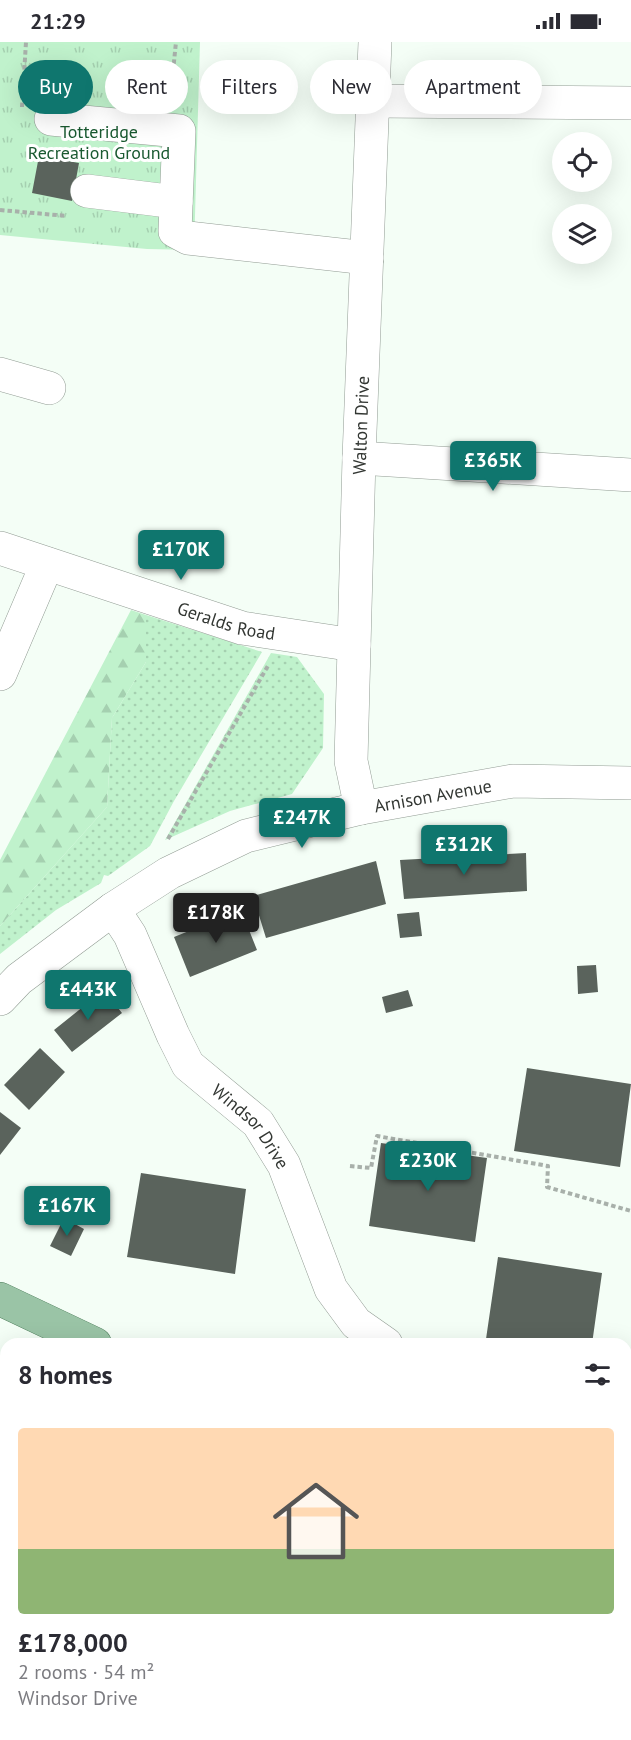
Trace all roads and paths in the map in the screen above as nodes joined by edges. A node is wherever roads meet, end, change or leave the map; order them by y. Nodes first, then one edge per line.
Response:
1 (26, 42) edge
2 (176, 42) edge
3 (375, 42) edge
4 (374, 60) edge
5 (392, 101) edge
6 (631, 103) edge
7 (373, 114) edge
8 (51, 119) joint
9 (179, 131) junction
10 (87, 191) joint
11 (176, 202) junction
12 (0, 210) edge
13 (367, 258) junction
14 (0, 374) edge
15 (49, 388) dead end
16 (359, 458) junction
17 (631, 475) edge
18 (0, 549) edge
19 (47, 564) junction
20 (285, 634) junction
21 (354, 645) junction
22 (0, 674) edge
23 (631, 783) edge
24 (361, 808) junction
25 (169, 873) junction
26 (113, 909) junction
27 (0, 999) edge
28 (350, 1166) dead end
29 (631, 1211) edge
30 (0, 1299) edge
31 (82, 1338) edge
32 (377, 1338) edge

1 - 8 path
2 - 9 path
3 - 4 street, Walton Drive
5 - 6 street
7 - 13 street, Walton Drive
8 - 9 street
9 - 11 street
10 - 11 street
10 - 12 path
11 - 13 street
13 - 16 street, Walton Drive
14 - 15 street
16 - 17 street
16 - 21 street, Walton Drive
18 - 19 street, Geralds Road
19 - 20 street, Geralds Road
19 - 22 street
20 - 21 street, Geralds Road
20 - 25 path
21 - 24 street, Walton Drive
23 - 24 street, Arnison Avenue
24 - 25 street, Arnison Avenue
25 - 26 street, Arnison Avenue
26 - 27 street, Arnison Avenue
26 - 32 street, Windsor Drive
28 - 29 path
30 - 31 main road

